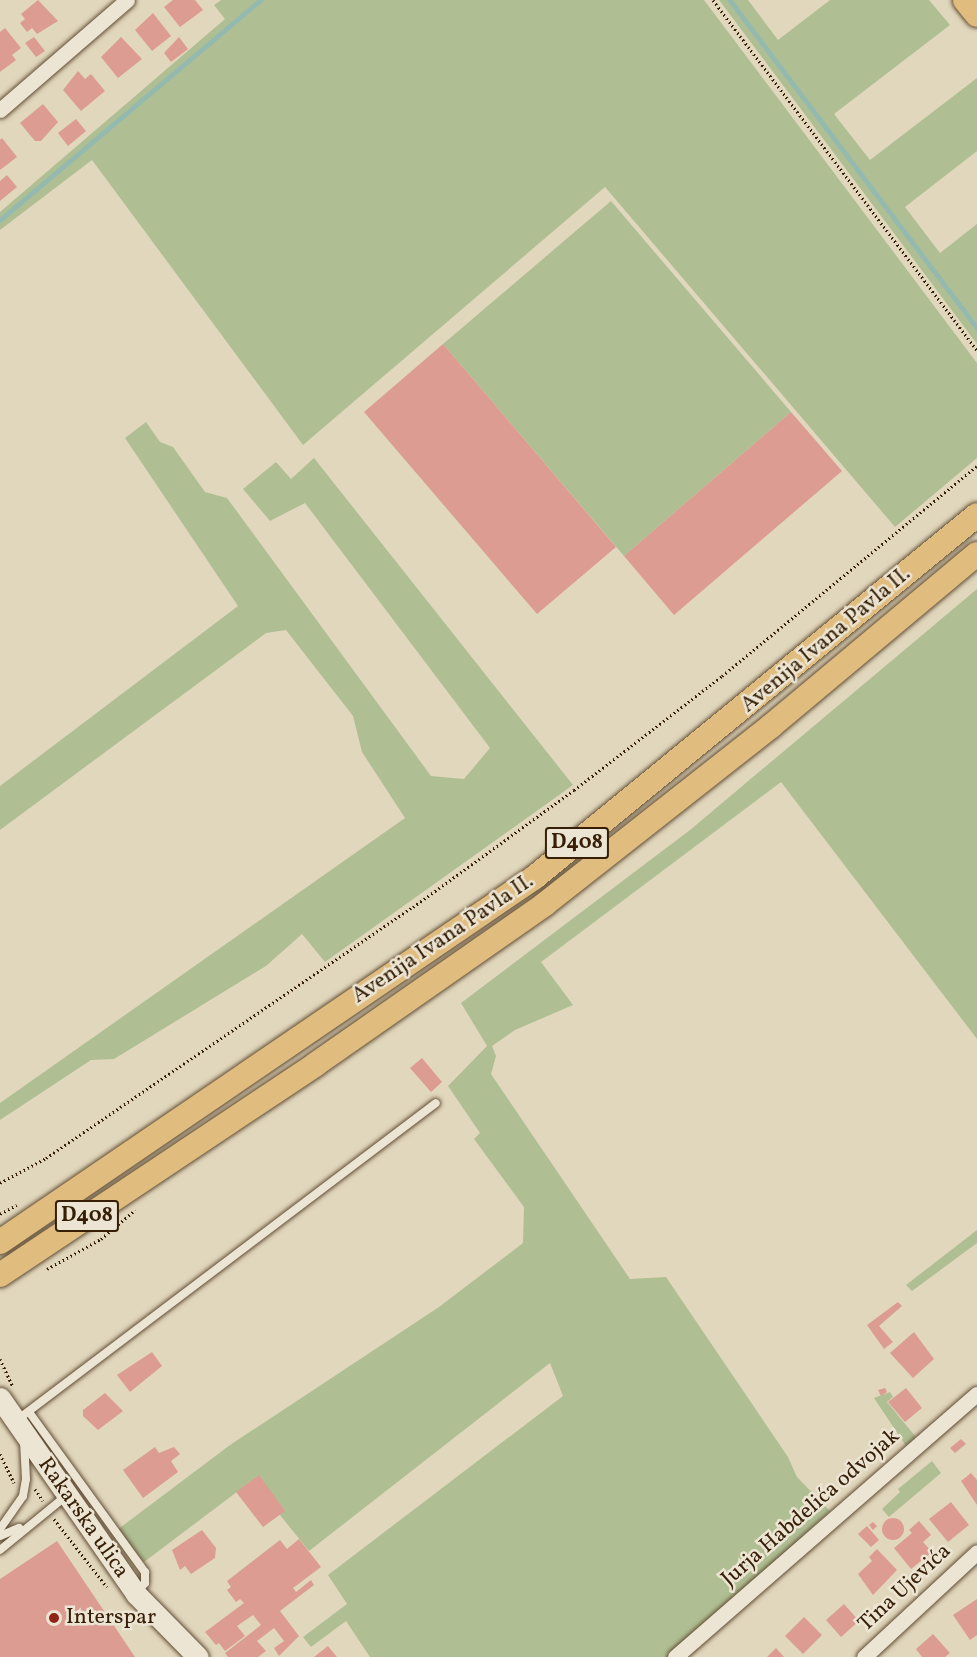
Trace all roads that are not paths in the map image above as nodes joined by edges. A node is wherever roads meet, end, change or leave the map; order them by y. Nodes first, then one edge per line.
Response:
1 (127, 0) edge
2 (965, 0) edge
3 (977, 15) edge
4 (0, 110) edge
5 (977, 515) edge
6 (977, 554) edge
7 (436, 1102) dead end
8 (5, 1236) edge
9 (0, 1275) edge
10 (977, 1394) edge
11 (0, 1398) edge
12 (22, 1421) junction
13 (68, 1495) junction
14 (26, 1526) junction
15 (0, 1529) edge
16 (0, 1536) edge
17 (0, 1550) edge
18 (977, 1552) edge
19 (136, 1593) junction
20 (198, 1657) edge
21 (675, 1657) edge
22 (864, 1657) edge

1 - 4 street
2 - 3 main road
5 - 8 main road, Avenija Ivana Pavla II. / D408
6 - 9 main road, Avenija Ivana Pavla II. / D408
7 - 12 lane
10 - 21 street, Jurja Habdelića odvojak
11 - 12 main road, Rakarska ulica
12 - 13 main road, Rakarska ulica
12 - 15 lane
12 - 19 lane
13 - 14 lane
13 - 19 main road, Rakarska ulica
14 - 16 lane
14 - 17 lane
18 - 22 street, Tina Ujevića
19 - 20 main road, Rakarska ulica

